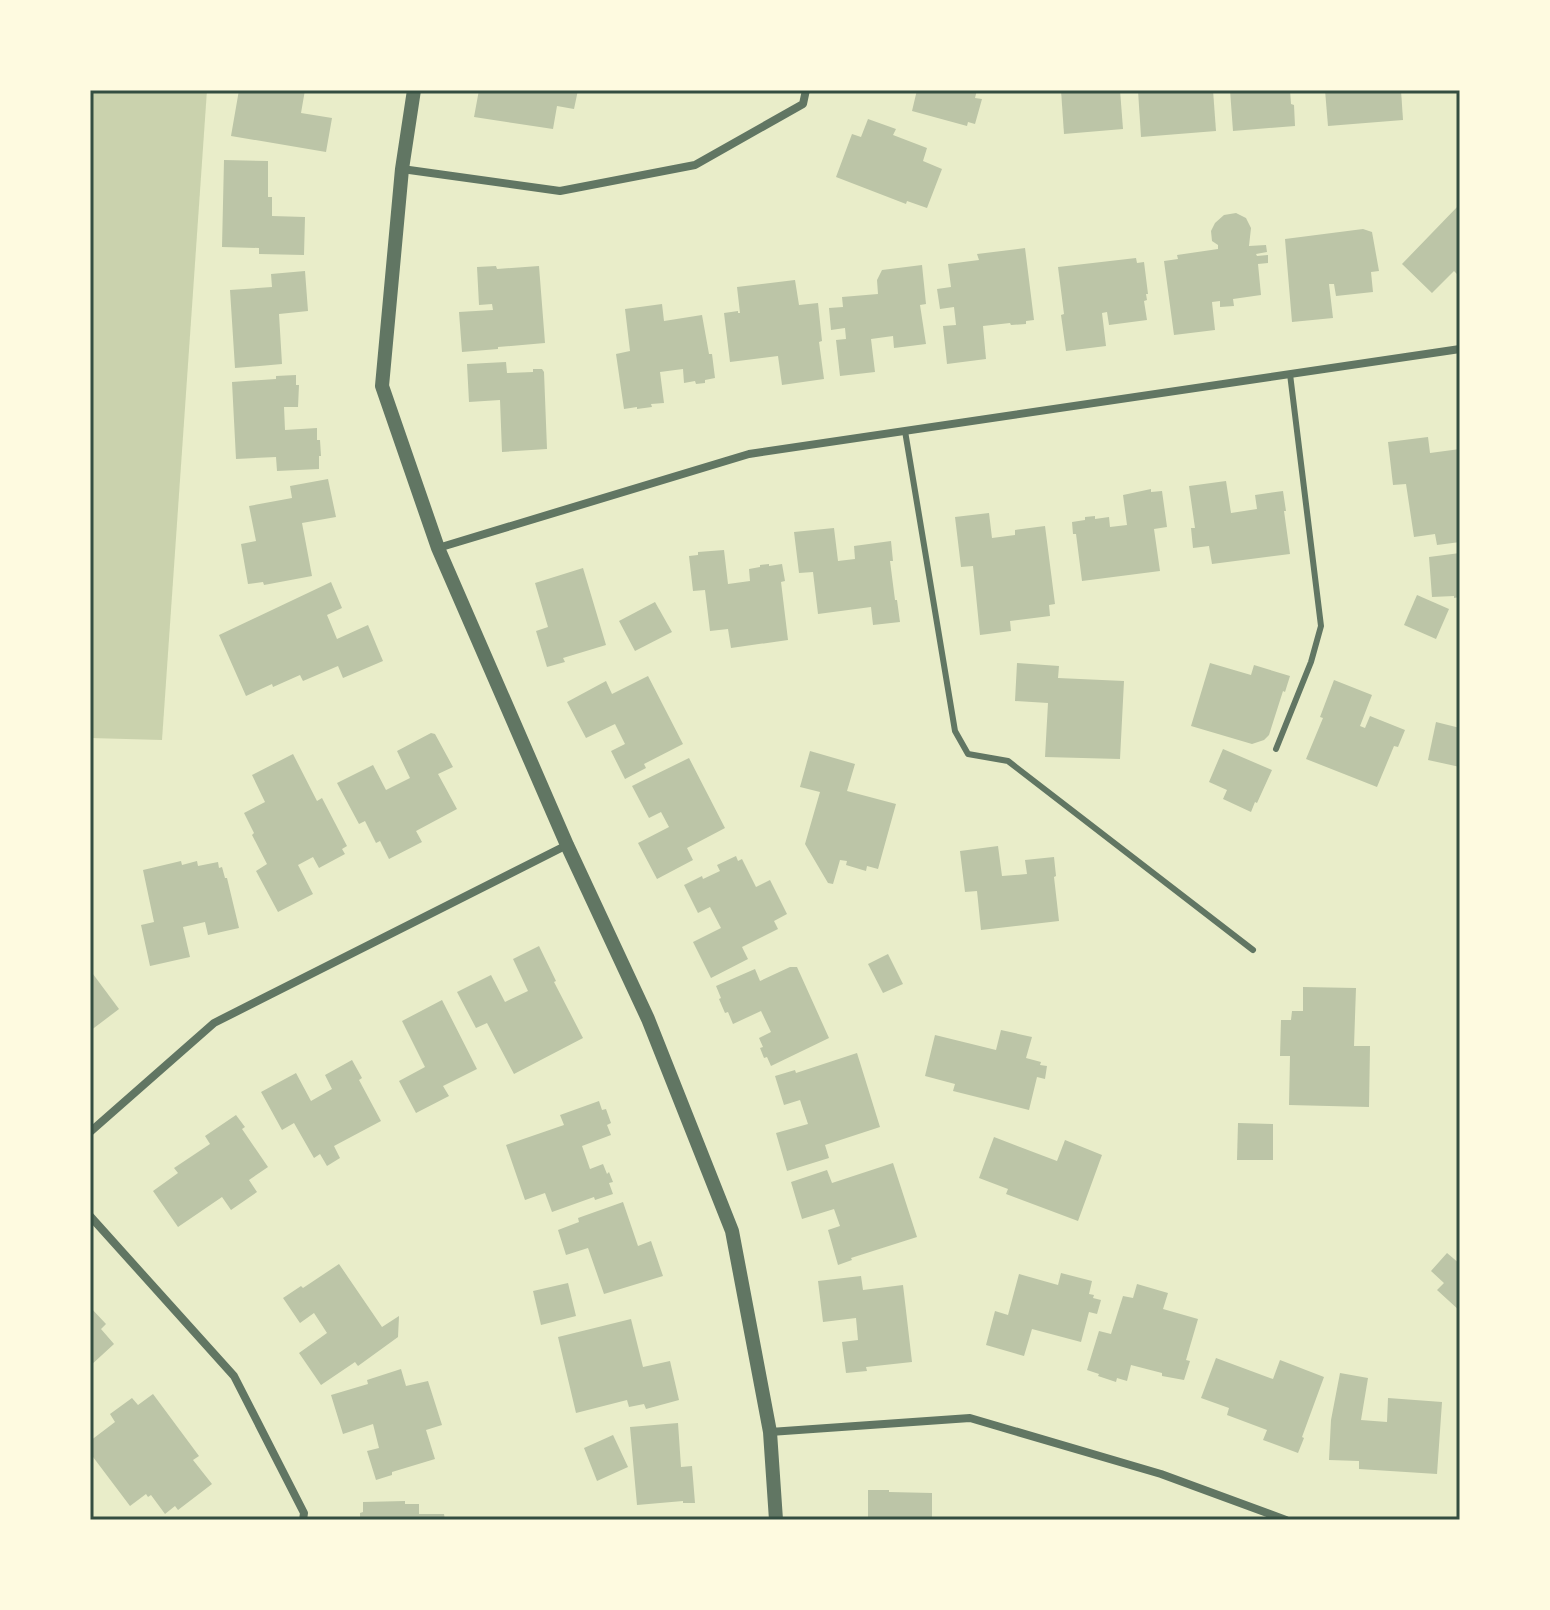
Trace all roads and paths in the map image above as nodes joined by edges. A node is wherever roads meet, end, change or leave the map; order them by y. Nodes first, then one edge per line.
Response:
1 (414, 90) edge
2 (806, 90) edge
3 (402, 169) junction
4 (1460, 349) edge
5 (1290, 374) junction
6 (905, 431) junction
7 (438, 548) junction
8 (1276, 749) dead end
9 (567, 845) junction
10 (1253, 950) dead end
11 (90, 1132) edge
12 (90, 1216) edge
13 (770, 1432) junction
14 (303, 1520) edge
15 (776, 1520) edge
16 (1286, 1520) edge

1 - 3 street
2 - 3 street
3 - 7 street
4 - 5 street
5 - 6 street
5 - 8 lane
6 - 7 street
6 - 10 lane
7 - 9 street
9 - 11 street
9 - 13 street
12 - 14 street
13 - 15 street
13 - 16 street

